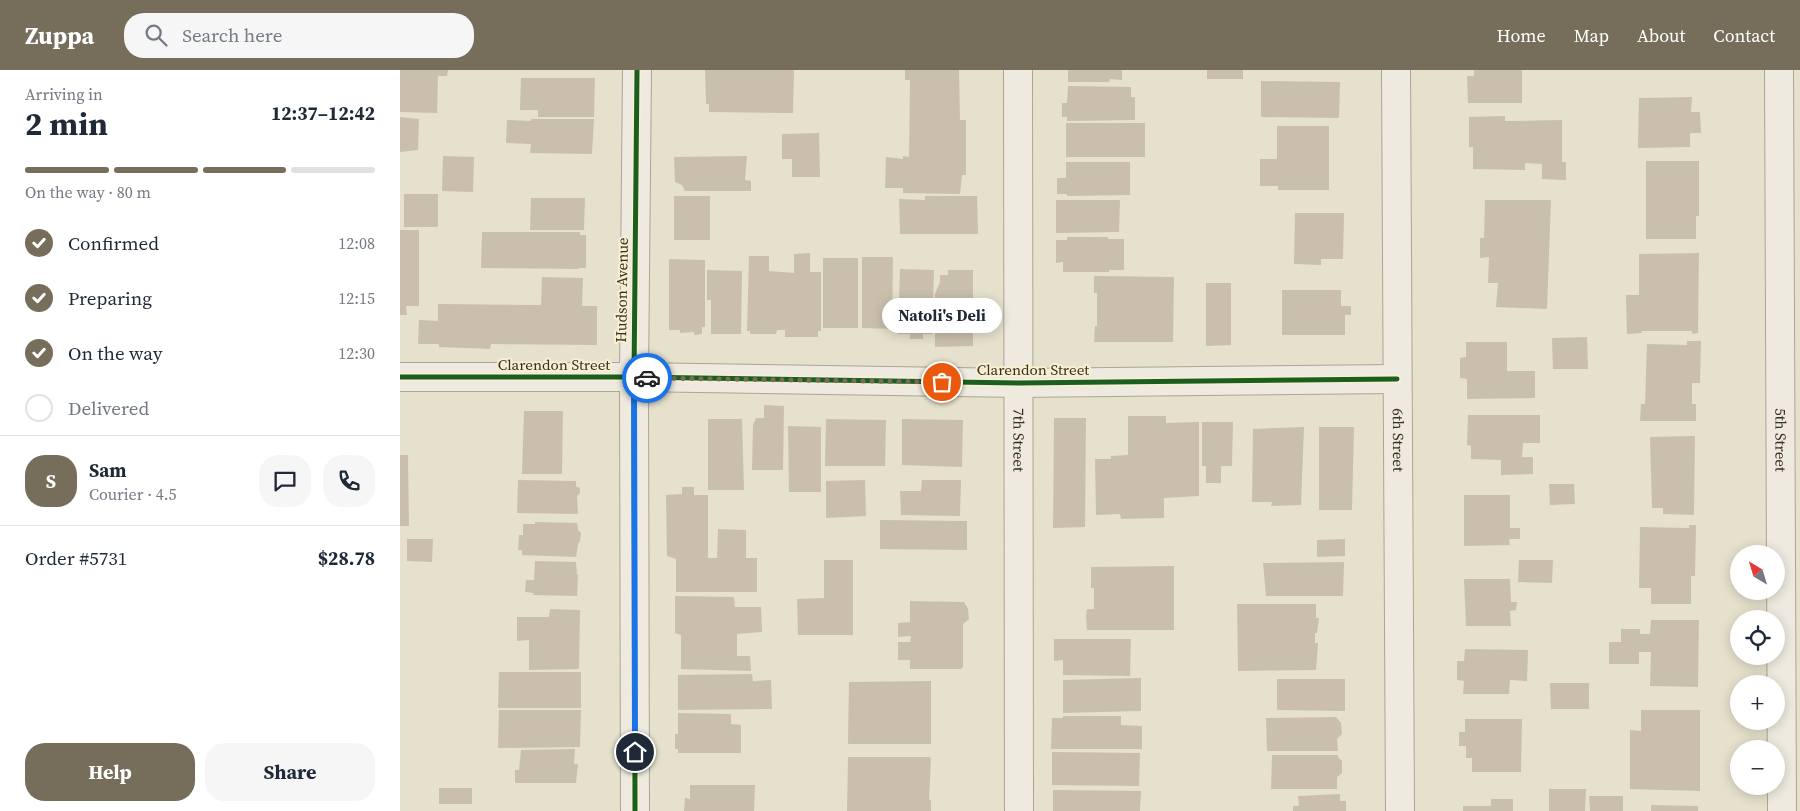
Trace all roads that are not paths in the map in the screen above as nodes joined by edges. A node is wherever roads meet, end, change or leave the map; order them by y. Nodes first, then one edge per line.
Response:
1 (637, 70) edge
2 (1018, 70) edge
3 (1396, 70) edge
4 (1778, 70) edge
5 (400, 377) edge
6 (634, 377) junction
7 (1397, 379) junction
8 (1019, 383) junction
9 (635, 811) edge
10 (1019, 811) edge
11 (1400, 811) edge
12 (1782, 811) edge

1 - 6 street, Hudson Avenue
2 - 8 street, 7th Street
3 - 7 street, 6th Street
4 - 12 street, 5th Street
5 - 6 street, Clarendon Street
6 - 8 street, Clarendon Street
6 - 9 street, Hudson Avenue
7 - 8 street, Clarendon Street
7 - 11 street, 6th Street
8 - 10 street, 7th Street

